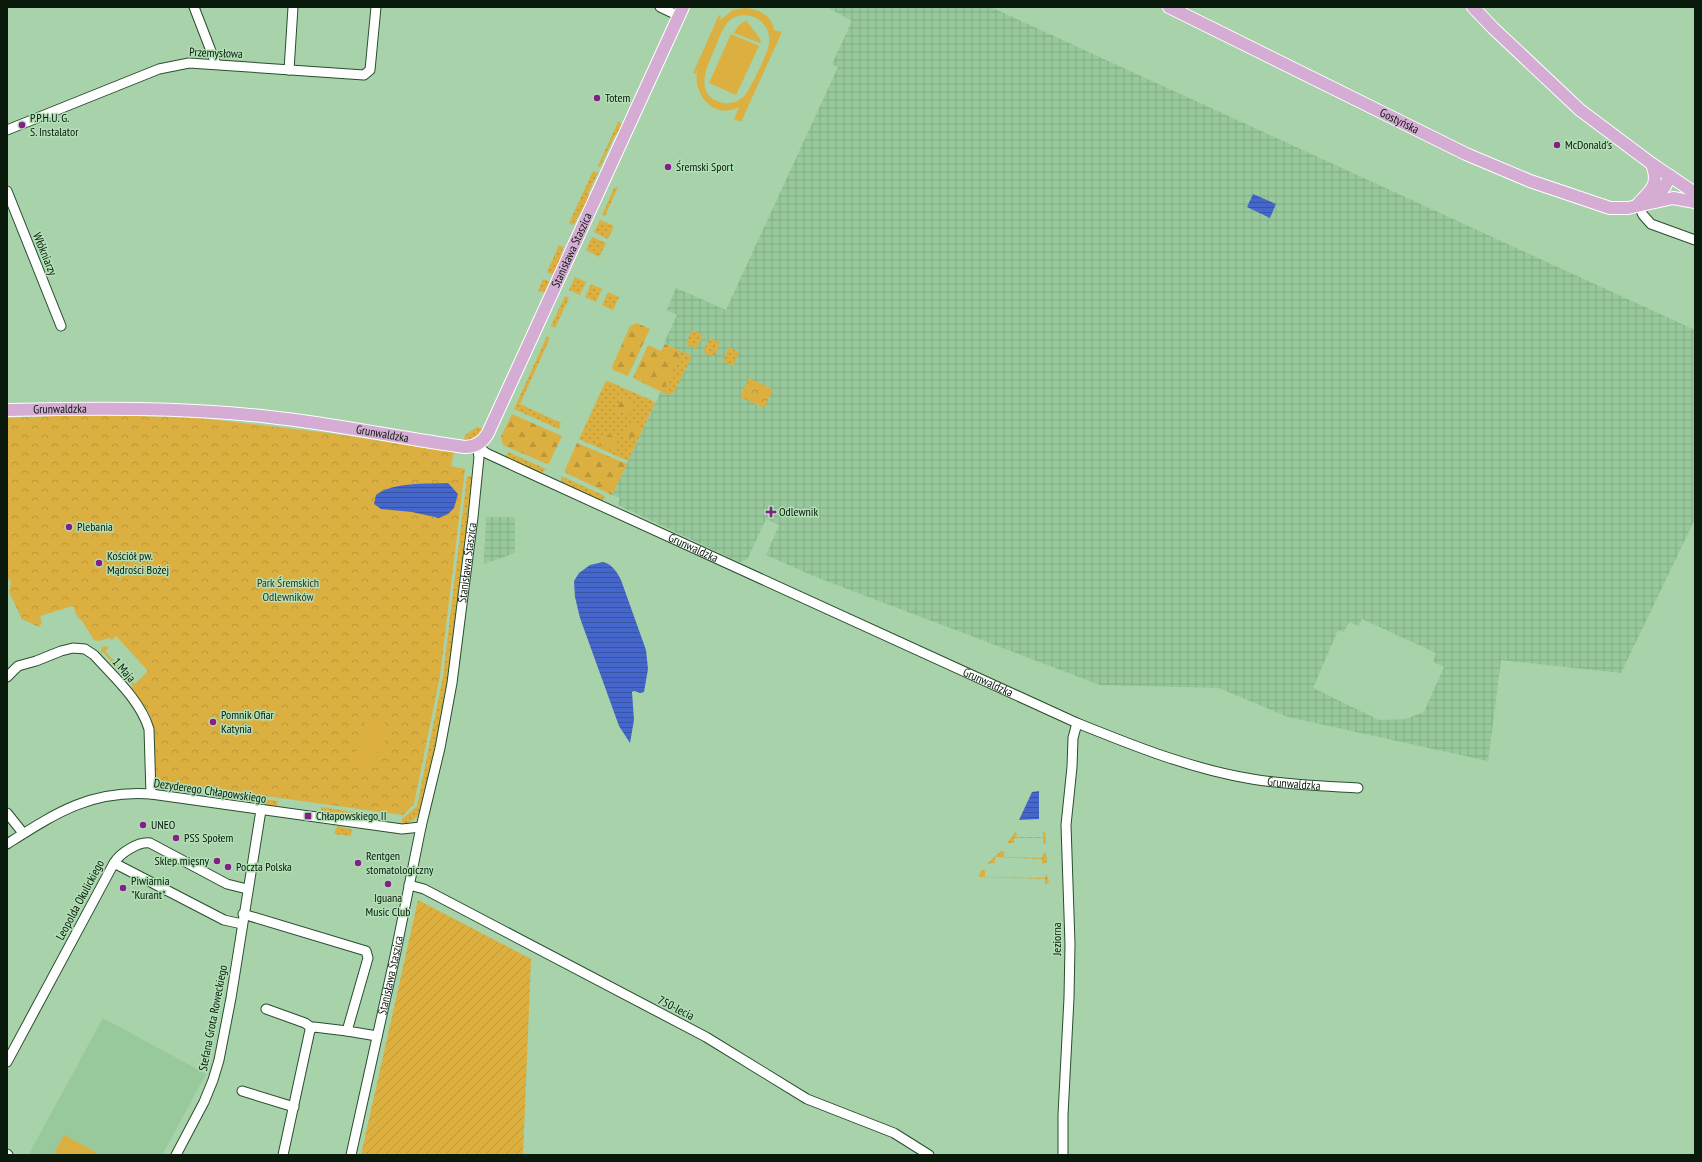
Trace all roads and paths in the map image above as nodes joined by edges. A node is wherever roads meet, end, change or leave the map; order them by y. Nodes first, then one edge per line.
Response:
1 (194, 7) edge
2 (293, 7) edge
3 (376, 7) edge
4 (660, 7) edge
5 (1169, 7) edge
6 (1473, 7) edge
7 (681, 11) edge
8 (216, 64) junction
9 (289, 70) junction
10 (7, 130) edge
11 (1652, 164) junction
12 (1670, 176) junction
13 (1655, 184) junction
14 (7, 191) edge
15 (1695, 194) edge
16 (1654, 202) junction
17 (1695, 202) edge
18 (1638, 204) junction
19 (1695, 240) edge
20 (61, 326) dead end
21 (7, 410) edge
22 (477, 445) junction
23 (7, 677) edge
24 (1077, 723) junction
25 (1358, 788) dead end
26 (151, 794) junction
27 (260, 810) junction
28 (7, 813) edge
29 (421, 826) junction
30 (23, 833) junction
31 (7, 844) edge
32 (114, 863) junction
33 (409, 885) junction
34 (247, 889) junction
35 (243, 914) junction
36 (242, 924) junction
37 (266, 1009) dead end
38 (312, 1028) junction
39 (347, 1031) junction
40 (377, 1036) junction
41 (7, 1062) edge
42 (242, 1092) dead end
43 (294, 1107) junction
44 (176, 1155) edge
45 (283, 1155) edge
46 (351, 1155) edge
47 (929, 1155) edge
48 (1063, 1155) edge

1 - 8 street
2 - 9 street
3 - 9 street, Przemysłowa
4 - 7 street
5 - 18 main road, Gostyńska
6 - 11 main road
7 - 22 main road, Stanisława Staszica
8 - 9 street, Przemysłowa
8 - 10 street, Przemysłowa
11 - 12 main road
11 - 13 main road
12 - 13 main road
12 - 15 main road
12 - 16 main road
13 - 18 main road
14 - 20 street, Włókniarzy
16 - 17 main road, Gostyńska
16 - 18 main road, Gostyńska
18 - 19 street
21 - 22 main road, Grunwaldzka
22 - 24 street, Grunwaldzka
22 - 29 street, Stanisława Staszica
23 - 26 street, 1 Maja
24 - 25 street, Grunwaldzka
24 - 48 street, Jeziorna
26 - 27 street, Dezyderego Chłapowskiego
26 - 30 street, Dezyderego Chłapowskiego
27 - 29 street, Dezyderego Chłapowskiego
27 - 34 street, Stefana Grota Roweckiego
28 - 30 street
29 - 33 street, Stanisława Staszica
30 - 31 street, Dezyderego Chłapowskiego
32 - 34 street, Leopolda Okulickiego
32 - 36 street
32 - 41 street, Leopolda Okulickiego
33 - 40 street, Stanisława Staszica
33 - 47 street, 750-lecia
34 - 35 street, Stefana Grota Roweckiego
35 - 36 street, Stefana Grota Roweckiego
35 - 39 street
36 - 44 street, Stefana Grota Roweckiego
37 - 38 street
38 - 39 street
38 - 43 street
39 - 40 street
40 - 46 street, Stanisława Staszica
42 - 43 street
43 - 45 street

